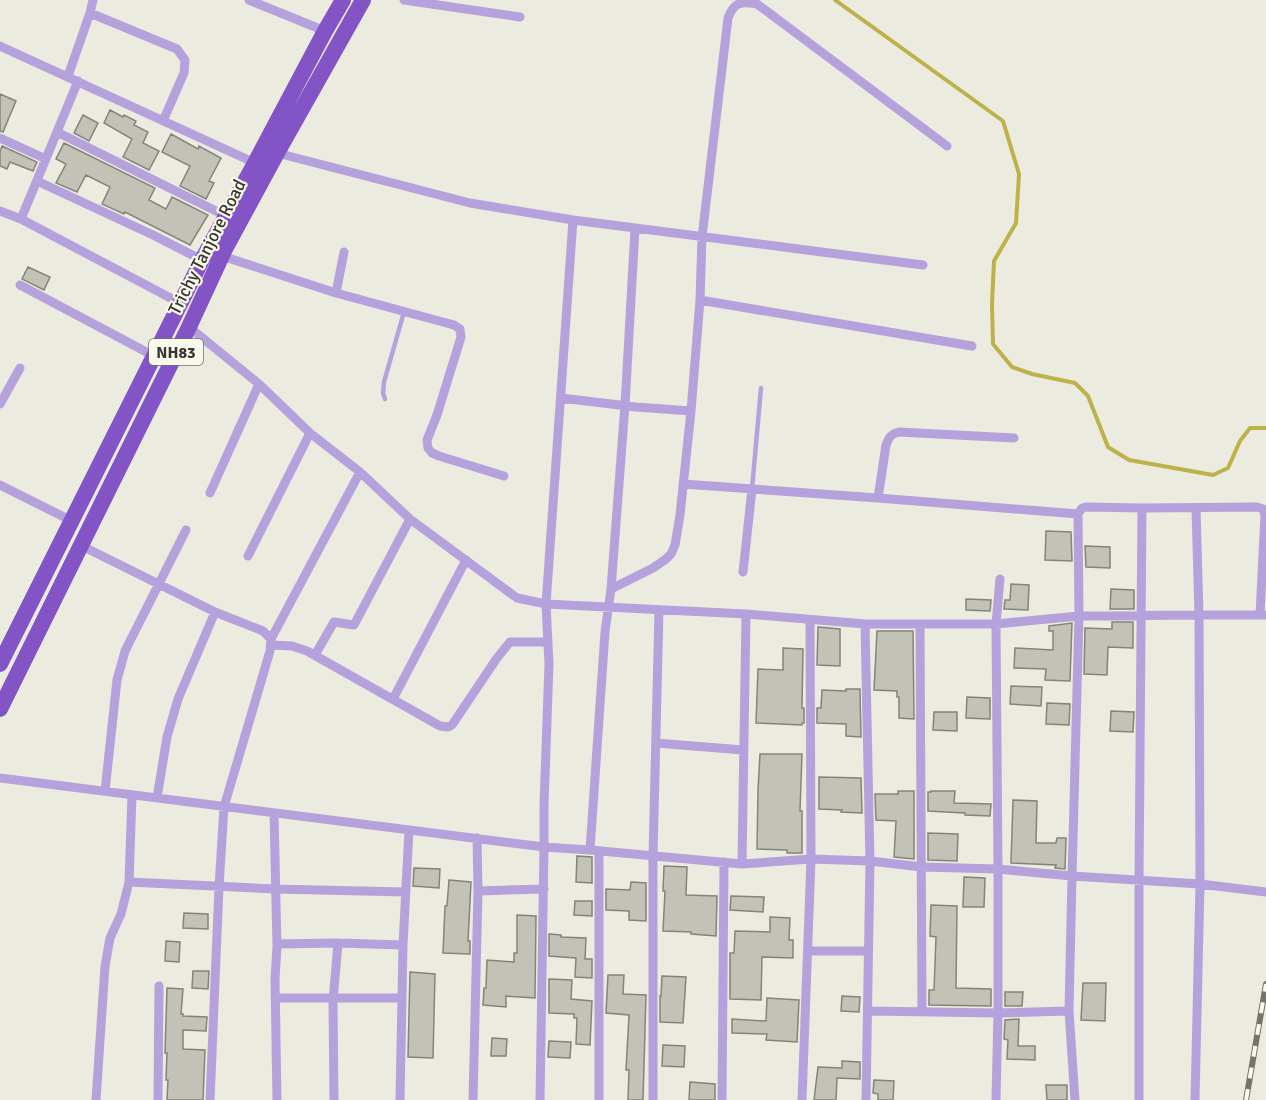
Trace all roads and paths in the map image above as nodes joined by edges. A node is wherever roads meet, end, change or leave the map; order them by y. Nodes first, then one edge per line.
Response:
1 (93, 0) edge
2 (249, 0) edge
3 (343, 0) edge
4 (363, 0) edge
5 (404, 0) edge
6 (90, 13) junction
7 (520, 17) dead end
8 (325, 31) junction
9 (0, 46) edge
10 (68, 76) junction
11 (78, 81) junction
12 (163, 121) junction
13 (57, 132) junction
14 (0, 138) edge
15 (946, 146) dead end
16 (277, 153) junction
17 (46, 159) junction
18 (255, 164) junction
19 (37, 181) junction
20 (0, 211) edge
21 (226, 216) junction
22 (21, 219) junction
23 (573, 220) junction
24 (635, 229) junction
25 (702, 237) junction
26 (344, 252) dead end
27 (222, 256) junction
28 (202, 260) junction
29 (923, 265) dead end
30 (20, 285) dead end
31 (336, 293) junction
32 (700, 300) junction
33 (180, 303) junction
34 (404, 312) junction
35 (189, 327) junction
36 (972, 346) dead end
37 (154, 356) junction
38 (20, 368) dead end
39 (259, 384) junction
40 (760, 388) dead end
41 (561, 398) junction
42 (385, 399) dead end
43 (0, 404) edge
44 (625, 405) junction
45 (691, 411) junction
46 (310, 433) junction
47 (1014, 438) dead end
48 (360, 472) junction
49 (504, 476) dead end
50 (0, 484) edge
51 (683, 484) junction
52 (752, 489) junction
53 (210, 493) dead end
54 (878, 498) junction
55 (1142, 508) junction
56 (1196, 508) junction
57 (1078, 514) junction
58 (410, 519) junction
59 (72, 521) junction
60 (186, 530) dead end
61 (80, 545) junction
62 (248, 556) dead end
63 (466, 560) junction
64 (743, 572) dead end
65 (1000, 579) dead end
66 (158, 584) junction
67 (611, 589) junction
68 (546, 604) junction
69 (609, 607) junction
70 (659, 610) junction
71 (214, 612) junction
72 (746, 614) junction
73 (1141, 615) junction
74 (1199, 615) junction
75 (1263, 615) edge
76 (1079, 616) junction
77 (810, 620) junction
78 (865, 624) junction
79 (920, 624) junction
80 (996, 624) junction
81 (271, 642) junction
82 (548, 645) junction
83 (311, 653) junction
84 (1, 658) edge
85 (393, 699) junction
86 (0, 709) edge
87 (656, 743) junction
88 (743, 750) junction
89 (0, 778) edge
90 (105, 791) junction
91 (132, 795) junction
92 (157, 798) junction
93 (224, 807) junction
94 (274, 813) junction
95 (409, 830) junction
96 (468, 837) junction
97 (544, 847) junction
98 (595, 850) junction
99 (653, 856) junction
100 (811, 859) junction
101 (870, 861) junction
102 (724, 862) junction
103 (742, 864) junction
104 (922, 867) junction
105 (998, 869) junction
106 (1072, 876) junction
107 (1139, 880) junction
108 (129, 882) junction
109 (1200, 884) junction
110 (219, 887) junction
111 (275, 889) junction
112 (544, 890) junction
113 (478, 891) junction
114 (406, 892) junction
115 (1266, 892) edge
116 (338, 943) junction
117 (276, 944) junction
118 (403, 945) junction
119 (808, 951) junction
120 (868, 951) junction
121 (159, 986) dead end
122 (276, 998) junction
123 (333, 998) junction
124 (402, 998) junction
125 (868, 1011) junction
126 (922, 1011) junction
127 (1069, 1011) junction
128 (998, 1013) junction
129 (96, 1100) edge
130 (158, 1100) edge
131 (210, 1100) edge
132 (277, 1100) edge
133 (334, 1100) edge
134 (400, 1100) edge
135 (473, 1100) edge
136 (540, 1100) edge
137 (599, 1100) edge
138 (653, 1100) edge
139 (722, 1100) edge
140 (802, 1100) edge
141 (866, 1100) edge
142 (996, 1100) edge
143 (1075, 1100) edge
144 (1139, 1100) edge
145 (1195, 1100) edge

1 - 6 street
2 - 8 street
3 - 8 highway, Trichy Tanjore Road / NH83
4 - 16 highway, Trichy Tanjore Road / NH83
5 - 7 street
6 - 10 street
6 - 12 street
8 - 18 highway, Trichy Tanjore Road / NH83
9 - 10 street
10 - 11 street
11 - 12 street
11 - 13 street
12 - 18 street
13 - 17 street
13 - 21 street
14 - 17 street
15 - 25 street
16 - 23 street
16 - 27 highway, Trichy Tanjore Road / NH83
17 - 19 street
18 - 21 highway, Trichy Tanjore Road / NH83
19 - 22 street
19 - 28 street
20 - 22 street
21 - 28 highway, Trichy Tanjore Road / NH83
22 - 33 street
23 - 24 street
23 - 41 street
24 - 25 street
24 - 44 street
25 - 29 street
25 - 32 street
26 - 31 street
27 - 31 street
27 - 35 highway, Trichy Tanjore Road / NH83
28 - 33 highway, Trichy Tanjore Road / NH83
30 - 37 street
31 - 34 street
32 - 36 street
32 - 45 street
33 - 37 highway, Trichy Tanjore Road / NH83
34 - 42 lane
34 - 49 street
35 - 39 street
35 - 61 highway, Trichy Tanjore Road / NH83
37 - 59 highway, Trichy Tanjore Road / NH83
38 - 43 street
39 - 46 street
39 - 53 street
40 - 52 lane
41 - 44 street
41 - 68 street
44 - 45 street
44 - 67 street
45 - 51 street
46 - 48 street
46 - 62 street
47 - 54 street
48 - 58 street
48 - 81 street
50 - 59 street
51 - 52 street
51 - 67 street
52 - 54 street
52 - 64 street
54 - 57 street
55 - 56 street
55 - 57 street
55 - 73 street
56 - 74 street
56 - 75 street
57 - 76 street
58 - 63 street
58 - 83 street
59 - 84 highway, Trichy Tanjore Road / NH83
60 - 66 street
61 - 66 street
61 - 86 highway, Trichy Tanjore Road / NH83
63 - 68 street
63 - 85 street
65 - 80 street
66 - 71 street
66 - 90 street
67 - 69 street
68 - 69 street
68 - 82 street
69 - 70 street
69 - 98 street
70 - 72 street
70 - 87 street
71 - 81 street
71 - 92 street
72 - 77 street
72 - 88 street
73 - 74 street
73 - 76 street
73 - 107 street
74 - 75 street
74 - 109 street
76 - 80 street
76 - 106 street
77 - 78 street
77 - 100 street
78 - 79 street
78 - 101 street
79 - 80 street
79 - 104 street
80 - 105 street
81 - 83 street
81 - 93 street
82 - 85 street
82 - 97 street
83 - 85 street
87 - 88 street
87 - 99 street
88 - 103 street
89 - 90 street
90 - 91 street
91 - 92 street
91 - 108 street
92 - 93 street
93 - 94 street
93 - 110 street
94 - 95 street
94 - 111 street
95 - 96 street
95 - 114 street
96 - 97 street
96 - 113 street
97 - 98 street
97 - 112 street
98 - 99 street
98 - 137 street
99 - 102 street
99 - 138 street
100 - 101 street
100 - 103 street
100 - 119 street
101 - 104 street
101 - 120 street
102 - 103 street
102 - 139 street
104 - 105 street
104 - 126 street
105 - 106 street
105 - 128 street
106 - 107 street
106 - 127 street
107 - 109 street
107 - 144 street
108 - 110 street
108 - 129 street
109 - 115 street
109 - 145 street
110 - 111 street
110 - 131 street
111 - 114 street
111 - 117 street
112 - 113 street
112 - 136 street
113 - 135 street
114 - 118 street
116 - 117 street
116 - 118 street
116 - 123 street
117 - 122 street
118 - 124 street
119 - 120 street
119 - 140 street
120 - 125 street
121 - 130 street
122 - 123 street
122 - 132 street
123 - 124 street
123 - 133 street
124 - 134 street
125 - 126 street
125 - 141 street
126 - 128 street
127 - 128 street
127 - 143 street
128 - 142 street

